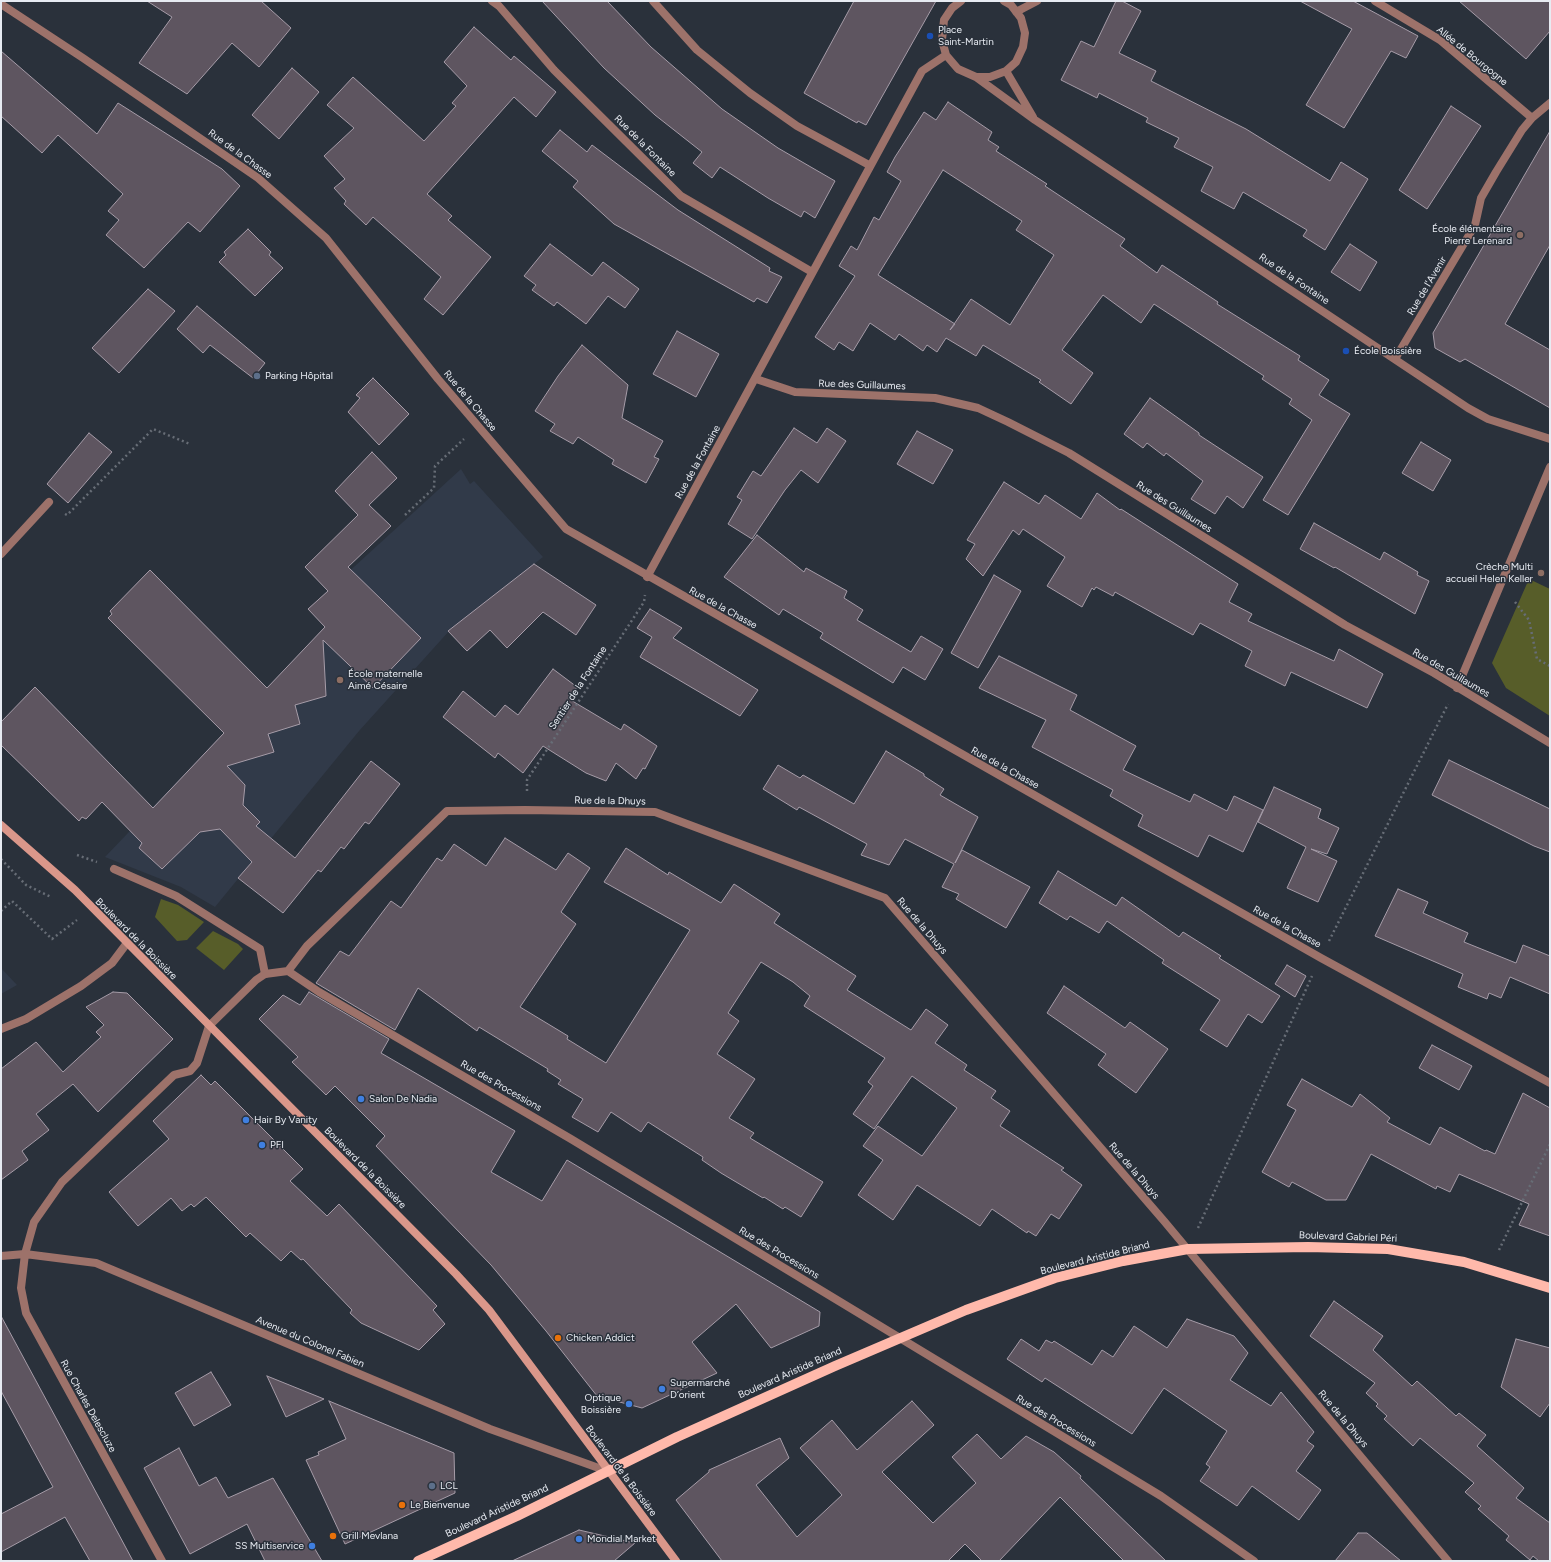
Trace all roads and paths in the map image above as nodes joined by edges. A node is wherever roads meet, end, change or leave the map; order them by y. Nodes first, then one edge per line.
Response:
1 (492, 1) edge
2 (653, 1) edge
3 (961, 1) edge
4 (1004, 1) edge
5 (1037, 1) edge
6 (1375, 1) edge
7 (1, 4) edge
8 (1016, 12) junction
9 (946, 55) junction
10 (1006, 70) junction
11 (976, 77) junction
12 (1550, 103) edge
13 (1532, 118) junction
14 (1035, 120) junction
15 (869, 165) junction
16 (812, 272) junction
17 (1395, 359) junction
18 (756, 379) junction
19 (478, 426) junction
20 (1550, 439) edge
21 (190, 444) dead end
22 (1550, 468) edge
23 (49, 502) joint
24 (405, 515) dead end
25 (1, 554) edge
26 (647, 577) junction
27 (1496, 596) junction
28 (1550, 666) edge
29 (1457, 688) junction
30 (1550, 743) edge
31 (525, 810) junction
32 (1, 825) edge
33 (114, 869) dead end
34 (91, 909) junction
35 (1, 910) edge
36 (127, 943) junction
37 (288, 971) junction
38 (265, 974) junction
39 (209, 1026) junction
40 (1, 1029) edge
41 (1550, 1083) edge
42 (1550, 1144) edge
43 (1188, 1249) junction
44 (25, 1254) junction
45 (1, 1256) edge
46 (1490, 1270) junction
47 (1550, 1288) edge
48 (900, 1339) junction
49 (607, 1471) junction
50 (162, 1561) edge
51 (418, 1561) edge
52 (676, 1561) edge
53 (1254, 1561) edge
54 (1448, 1561) edge

1 - 16 street, Rue de la Fontaine
2 - 15 street
3 - 9 street
4 - 8 street
5 - 8 street
6 - 13 street, Allée de Bourgogne
7 - 19 street, Rue de la Chasse
8 - 10 street
9 - 11 street
9 - 15 street, Rue de la Fontaine
10 - 11 street
10 - 14 street, Rue de la Fontaine
11 - 14 street, Rue de la Fontaine
12 - 13 street, Rue de l'Avenir
13 - 17 street, Rue de l'Avenir
14 - 17 street, Rue de la Fontaine
15 - 16 street, Rue de la Fontaine
16 - 18 street, Rue de la Fontaine
17 - 20 street, Rue de la Fontaine
18 - 26 street, Rue de la Fontaine
18 - 29 street, Rue des Guillaumes
19 - 24 path
19 - 26 street, Rue de la Chasse
21 - 23 path
22 - 27 street
23 - 25 street
26 - 31 path, Sentier de la Fontaine
26 - 41 street, Rue de la Chasse
27 - 28 path
27 - 29 street
29 - 30 street, Rue des Guillaumes
31 - 37 street, Rue de la Dhuys
31 - 43 street, Rue de la Dhuys
32 - 34 main road, Boulevard de la Boissière
33 - 38 street
34 - 35 path
34 - 36 main road, Boulevard de la Boissière
36 - 39 main road, Boulevard de la Boissière
36 - 40 street
37 - 38 street
37 - 48 street, Rue des Processions
38 - 39 street
39 - 44 street, Rue Charles Delescluze
39 - 49 main road, Boulevard de la Boissière
42 - 46 path
43 - 46 main road, Boulevard Gabriel Péri
43 - 48 main road, Boulevard Aristide Briand
43 - 54 street, Rue de la Dhuys
44 - 45 street, Avenue du Colonel Fabien
44 - 49 street, Avenue du Colonel Fabien
44 - 50 street, Rue Charles Delescluze
46 - 47 main road, Boulevard Gabriel Péri
48 - 49 main road, Boulevard Aristide Briand
48 - 53 street, Rue des Processions
49 - 51 main road, Boulevard Aristide Briand
49 - 52 main road, Boulevard de la Boissière

